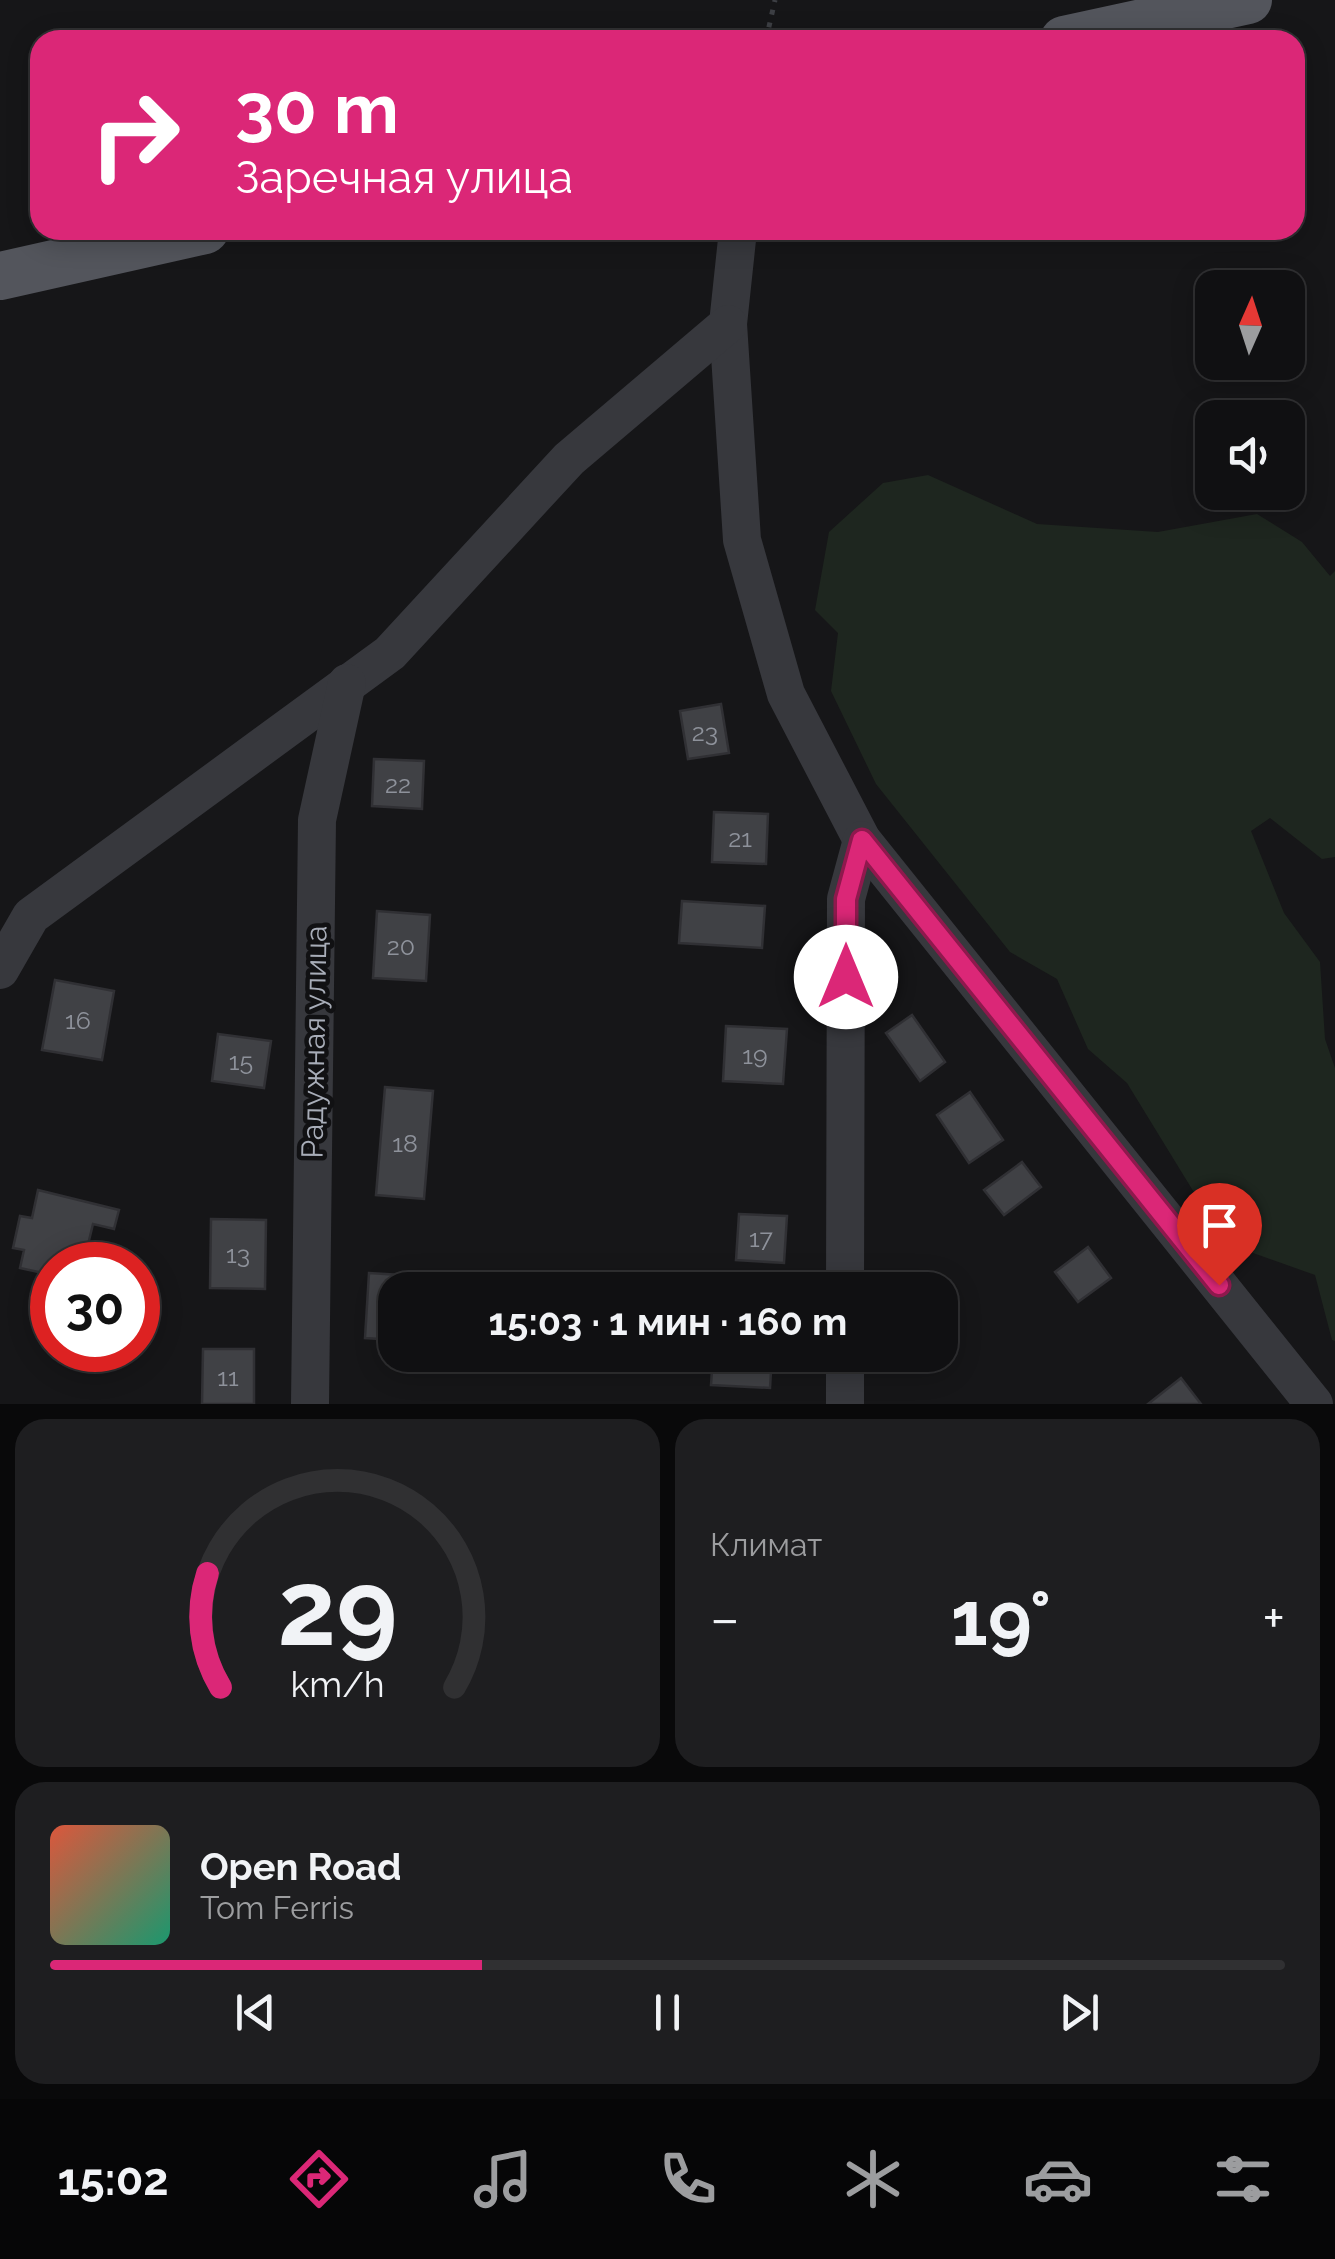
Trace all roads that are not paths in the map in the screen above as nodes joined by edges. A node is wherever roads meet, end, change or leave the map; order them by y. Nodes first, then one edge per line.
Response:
1 (1248, 0) edge
2 (1110, 30) edge
3 (160, 240) edge
4 (737, 240) edge
5 (0, 276) edge
6 (728, 324) junction
7 (348, 684) junction
8 (862, 840) junction
9 (0, 970) edge
10 (845, 1272) edge
11 (845, 1372) edge
12 (310, 1404) edge
13 (844, 1404) edge
14 (1314, 1404) edge

1 - 2 main road
3 - 5 main road
4 - 6 street
6 - 7 street
6 - 8 street
7 - 9 street
7 - 12 street, Радужная улица
8 - 10 street
8 - 14 street
11 - 13 street

